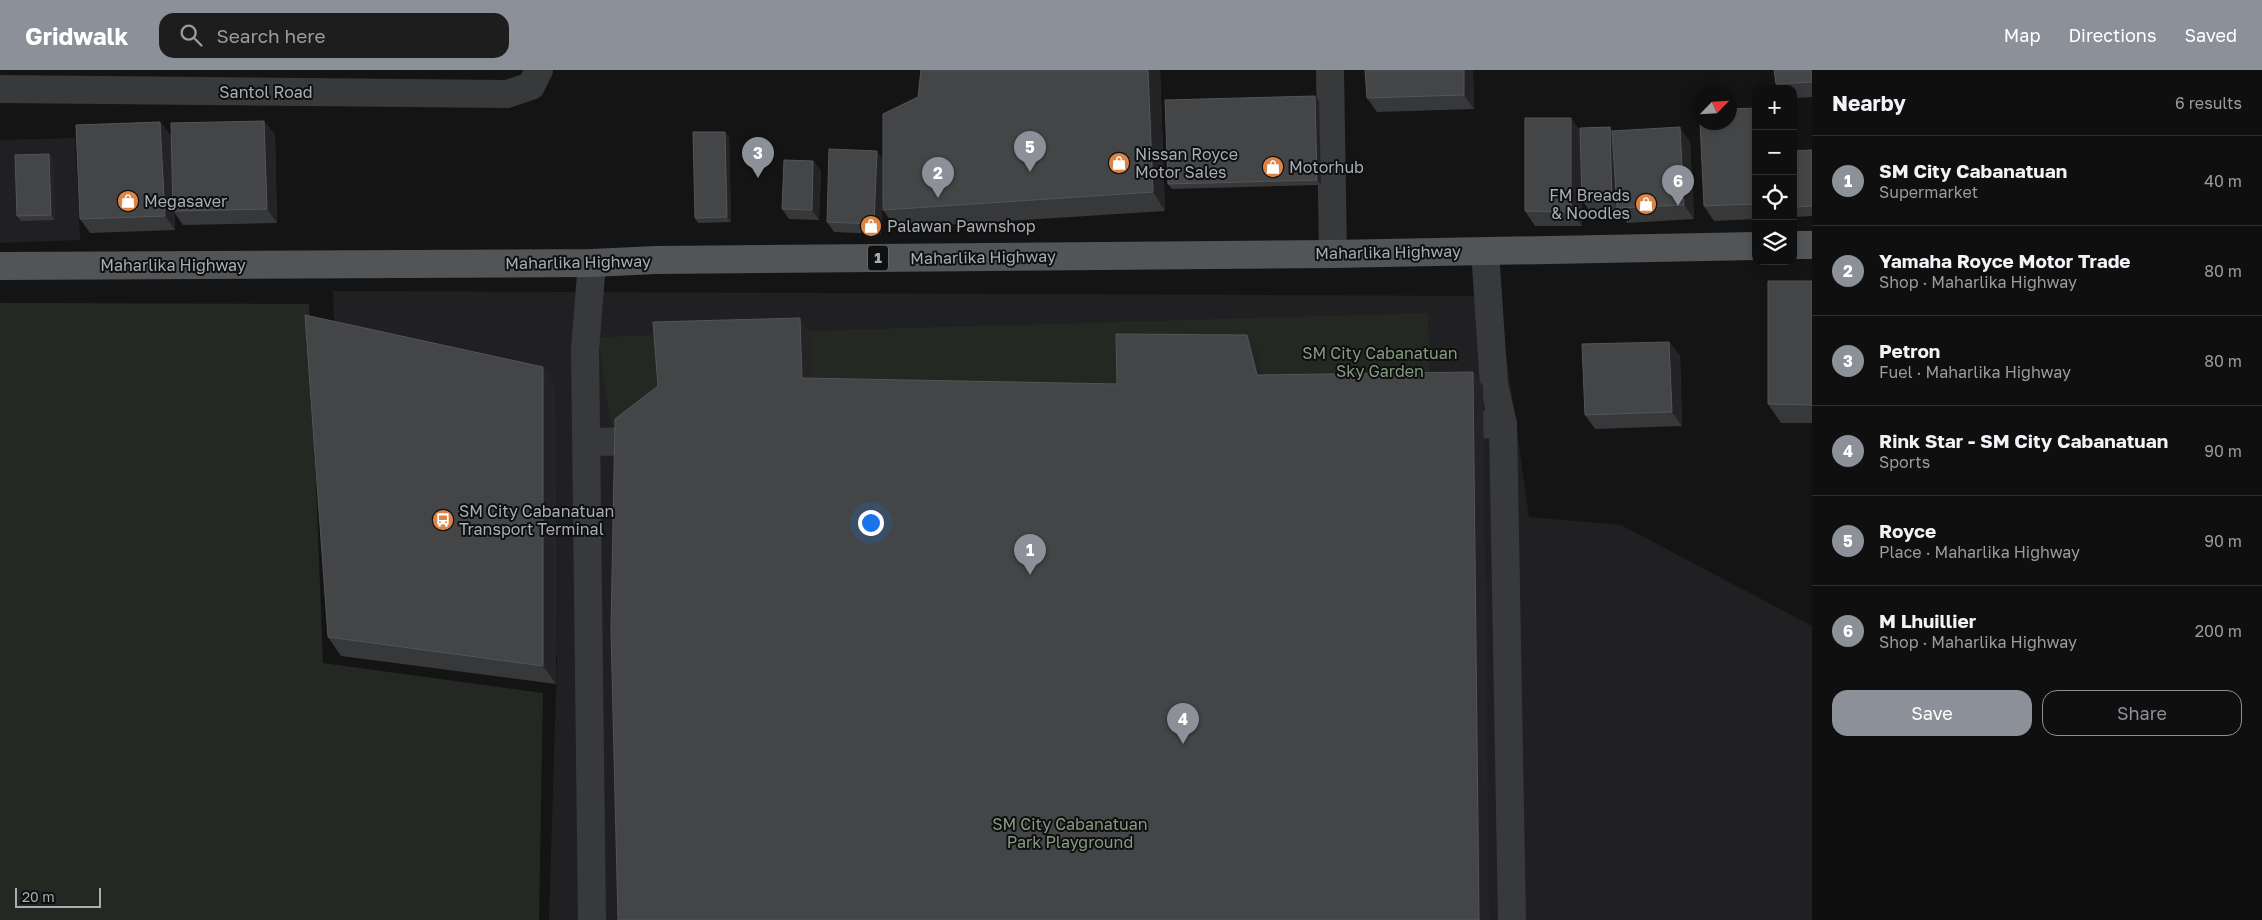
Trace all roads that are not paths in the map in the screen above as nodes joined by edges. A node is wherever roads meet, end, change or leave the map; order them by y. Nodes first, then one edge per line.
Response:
1 (1330, 70) edge
2 (535, 78) edge
3 (0, 90) edge
4 (1797, 245) edge
5 (1812, 245) edge
6 (1752, 246) edge
7 (1485, 251) junction
8 (1333, 254) junction
9 (592, 263) junction
10 (0, 266) edge
11 (1503, 424) junction
12 (1423, 425) edge
13 (676, 440) edge
14 (587, 442) junction
15 (592, 920) edge
16 (1512, 920) edge

1 - 8 street
2 - 3 street, Santol Road
4 - 5 main road
6 - 7 main road, Maharlika Highway / 1
7 - 8 main road, Maharlika Highway / 1
7 - 11 street
8 - 9 main road, Maharlika Highway / 1
9 - 10 main road, Maharlika Highway / 1
9 - 14 street
11 - 12 street
11 - 16 street
13 - 14 street
14 - 15 street

